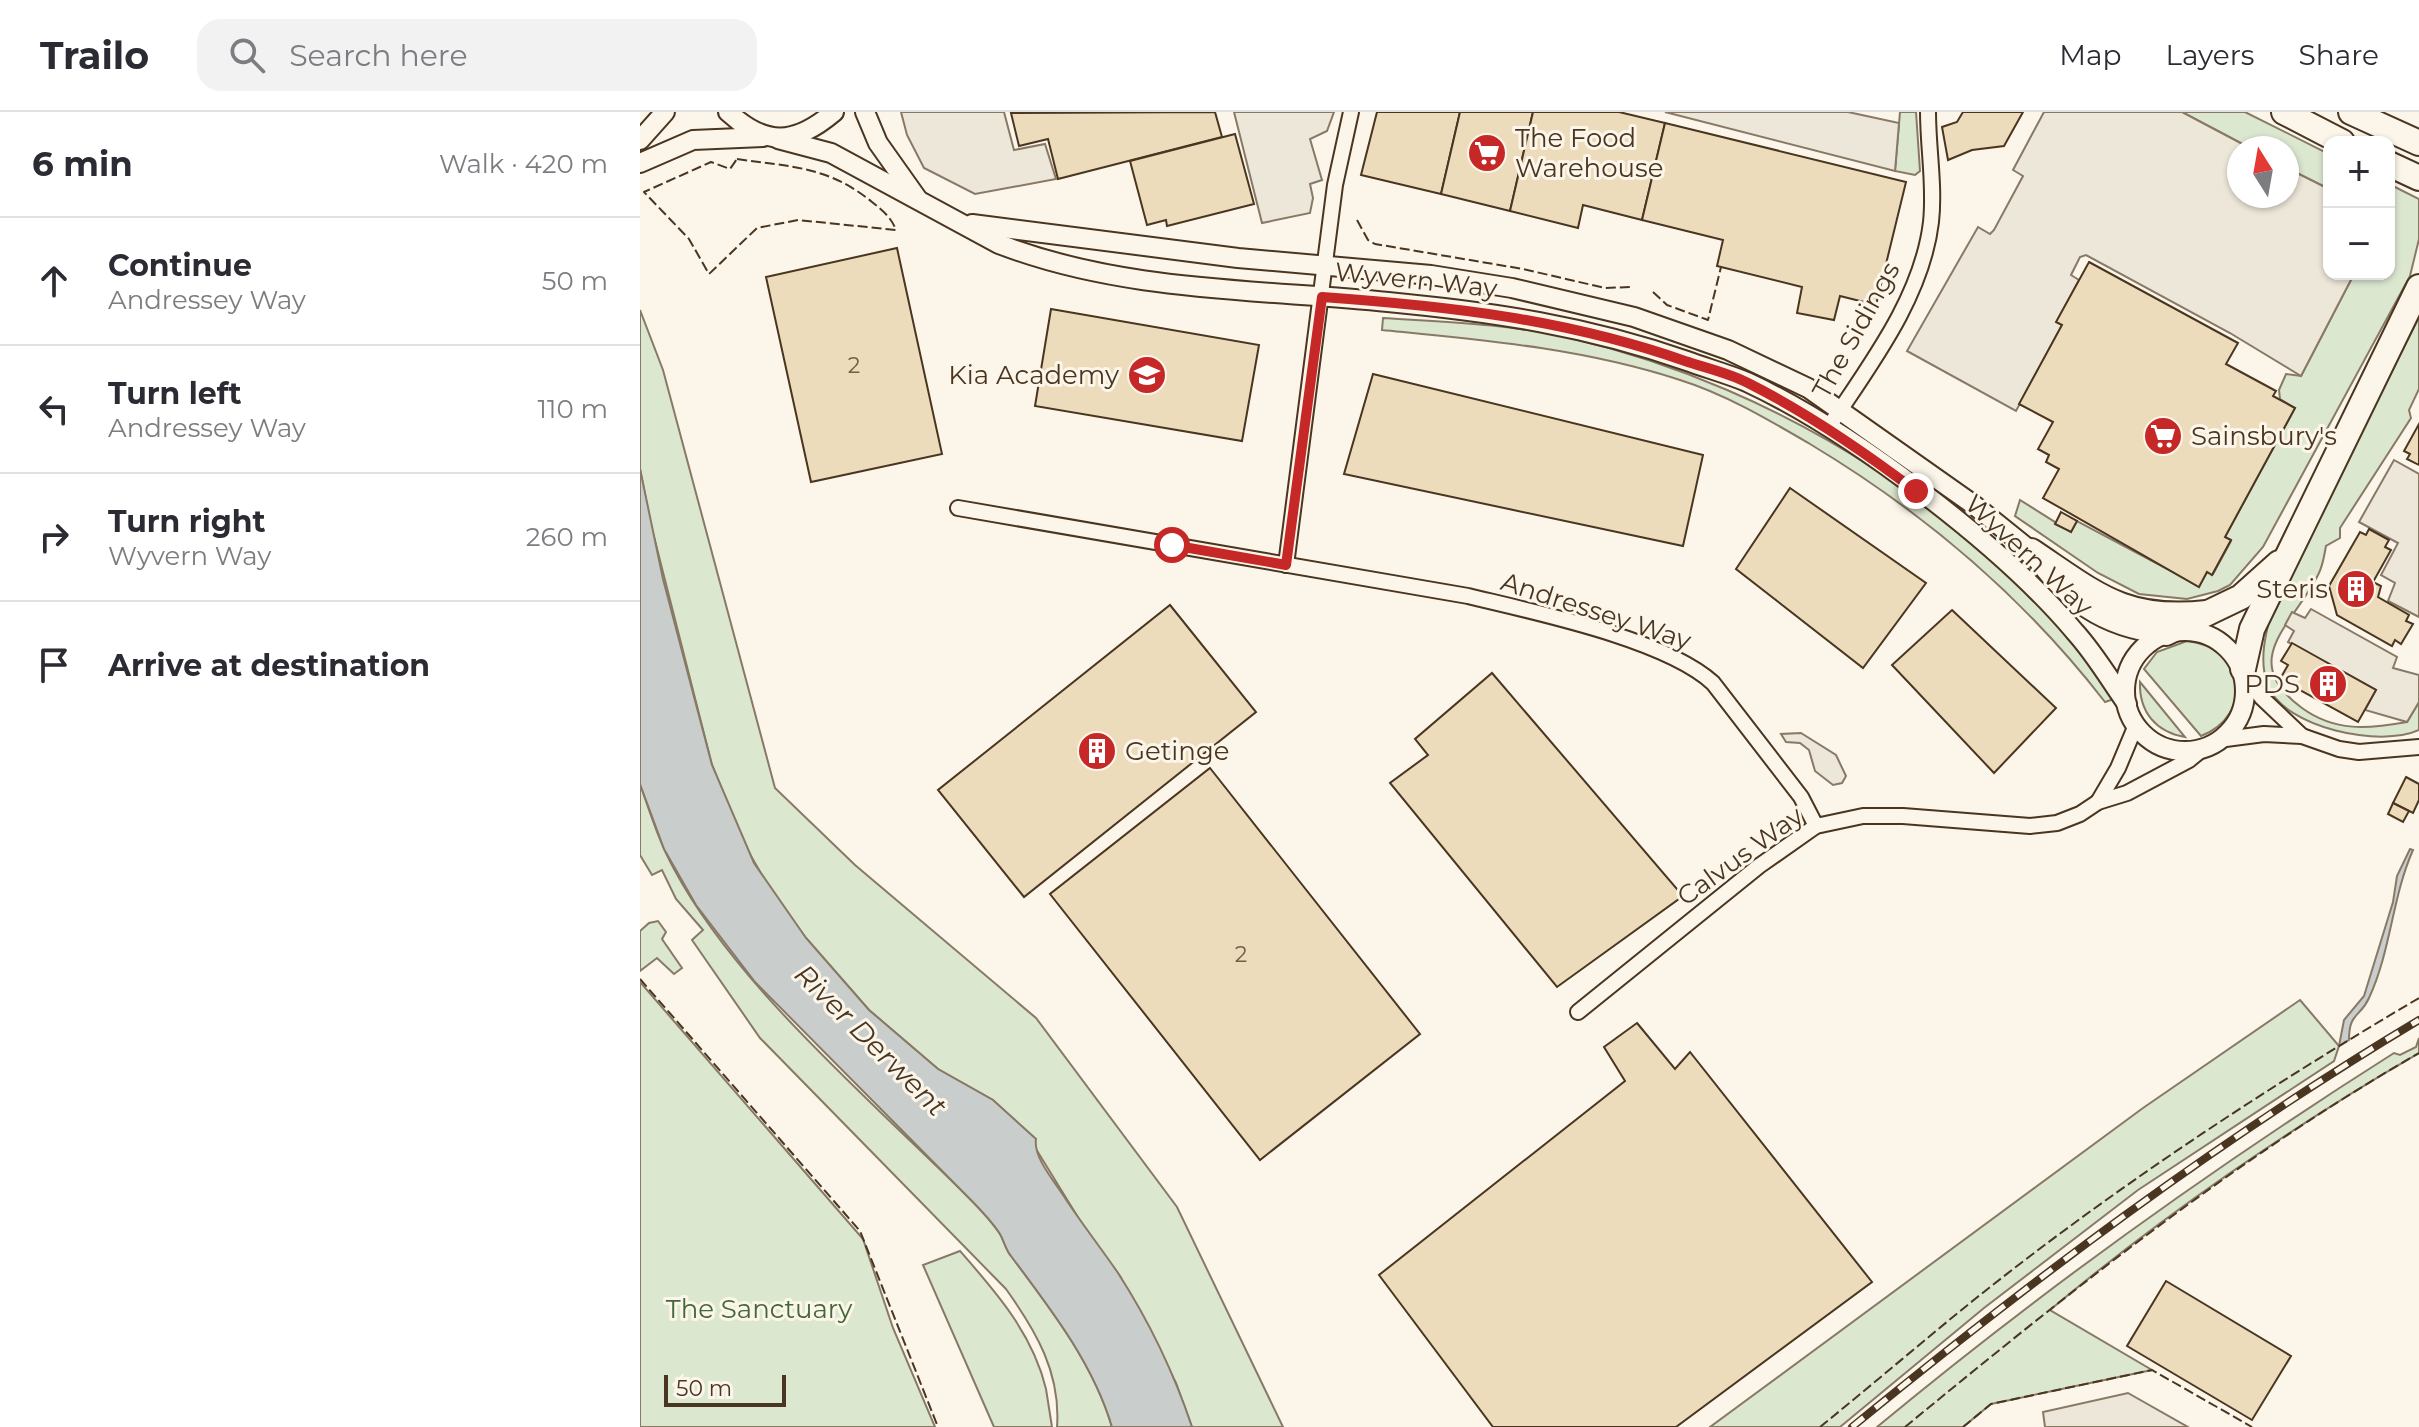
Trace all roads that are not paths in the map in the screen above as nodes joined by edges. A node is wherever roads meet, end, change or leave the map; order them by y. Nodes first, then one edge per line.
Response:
1 (665, 112) edge
2 (728, 112) edge
3 (834, 112) edge
4 (865, 112) edge
5 (1351, 112) edge
6 (1928, 112) edge
7 (2284, 112) edge
8 (2352, 112) edge
9 (2330, 136) edge
10 (770, 138) junction
11 (640, 140) edge
12 (2419, 143) edge
13 (640, 163) edge
14 (2395, 167) edge
15 (2419, 178) edge
16 (919, 200) junction
17 (962, 223) junction
18 (1325, 264) junction
19 (2419, 287) edge
20 (1322, 297) junction
21 (1841, 409) junction
22 (1828, 428) junction
23 (958, 508) dead end
24 (2031, 551) junction
25 (2286, 556) junction
26 (1286, 565) junction
27 (2207, 613) junction
28 (2164, 634) junction
29 (2243, 671) junction
30 (2127, 704) junction
31 (2136, 725) junction
32 (2302, 736) junction
33 (2211, 744) junction
34 (2419, 747) edge
35 (2098, 802) junction
36 (1816, 826) junction
37 (1578, 1012) dead end

1 - 11 street
2 - 10 street
3 - 10 street
4 - 16 street, Wyvern Way
5 - 18 street
6 - 21 street, The Sidings
7 - 9 highway
8 - 12 highway
10 - 13 street
10 - 16 street, Wyvern Way
14 - 15 highway
16 - 17 street, Wyvern Way
17 - 18 street, Wyvern Way
17 - 20 street, Wyvern Way
18 - 20 street
18 - 21 street, Wyvern Way
19 - 25 highway
20 - 22 street, Wyvern Way
20 - 26 street
21 - 22 street, The Sidings
21 - 24 street, Wyvern Way
22 - 30 street, Wyvern Way
23 - 26 street, Andressey Way
24 - 27 highway
24 - 28 street, Wyvern Way
25 - 27 highway
25 - 29 highway
26 - 36 street, Andressey Way
27 - 28 highway
28 - 29 street
28 - 30 street
29 - 32 street
29 - 33 street
30 - 31 street
31 - 33 street
31 - 35 street
32 - 33 street
32 - 34 street
33 - 35 street, Calvus Way
35 - 36 street, Calvus Way
36 - 37 street, Calvus Way

